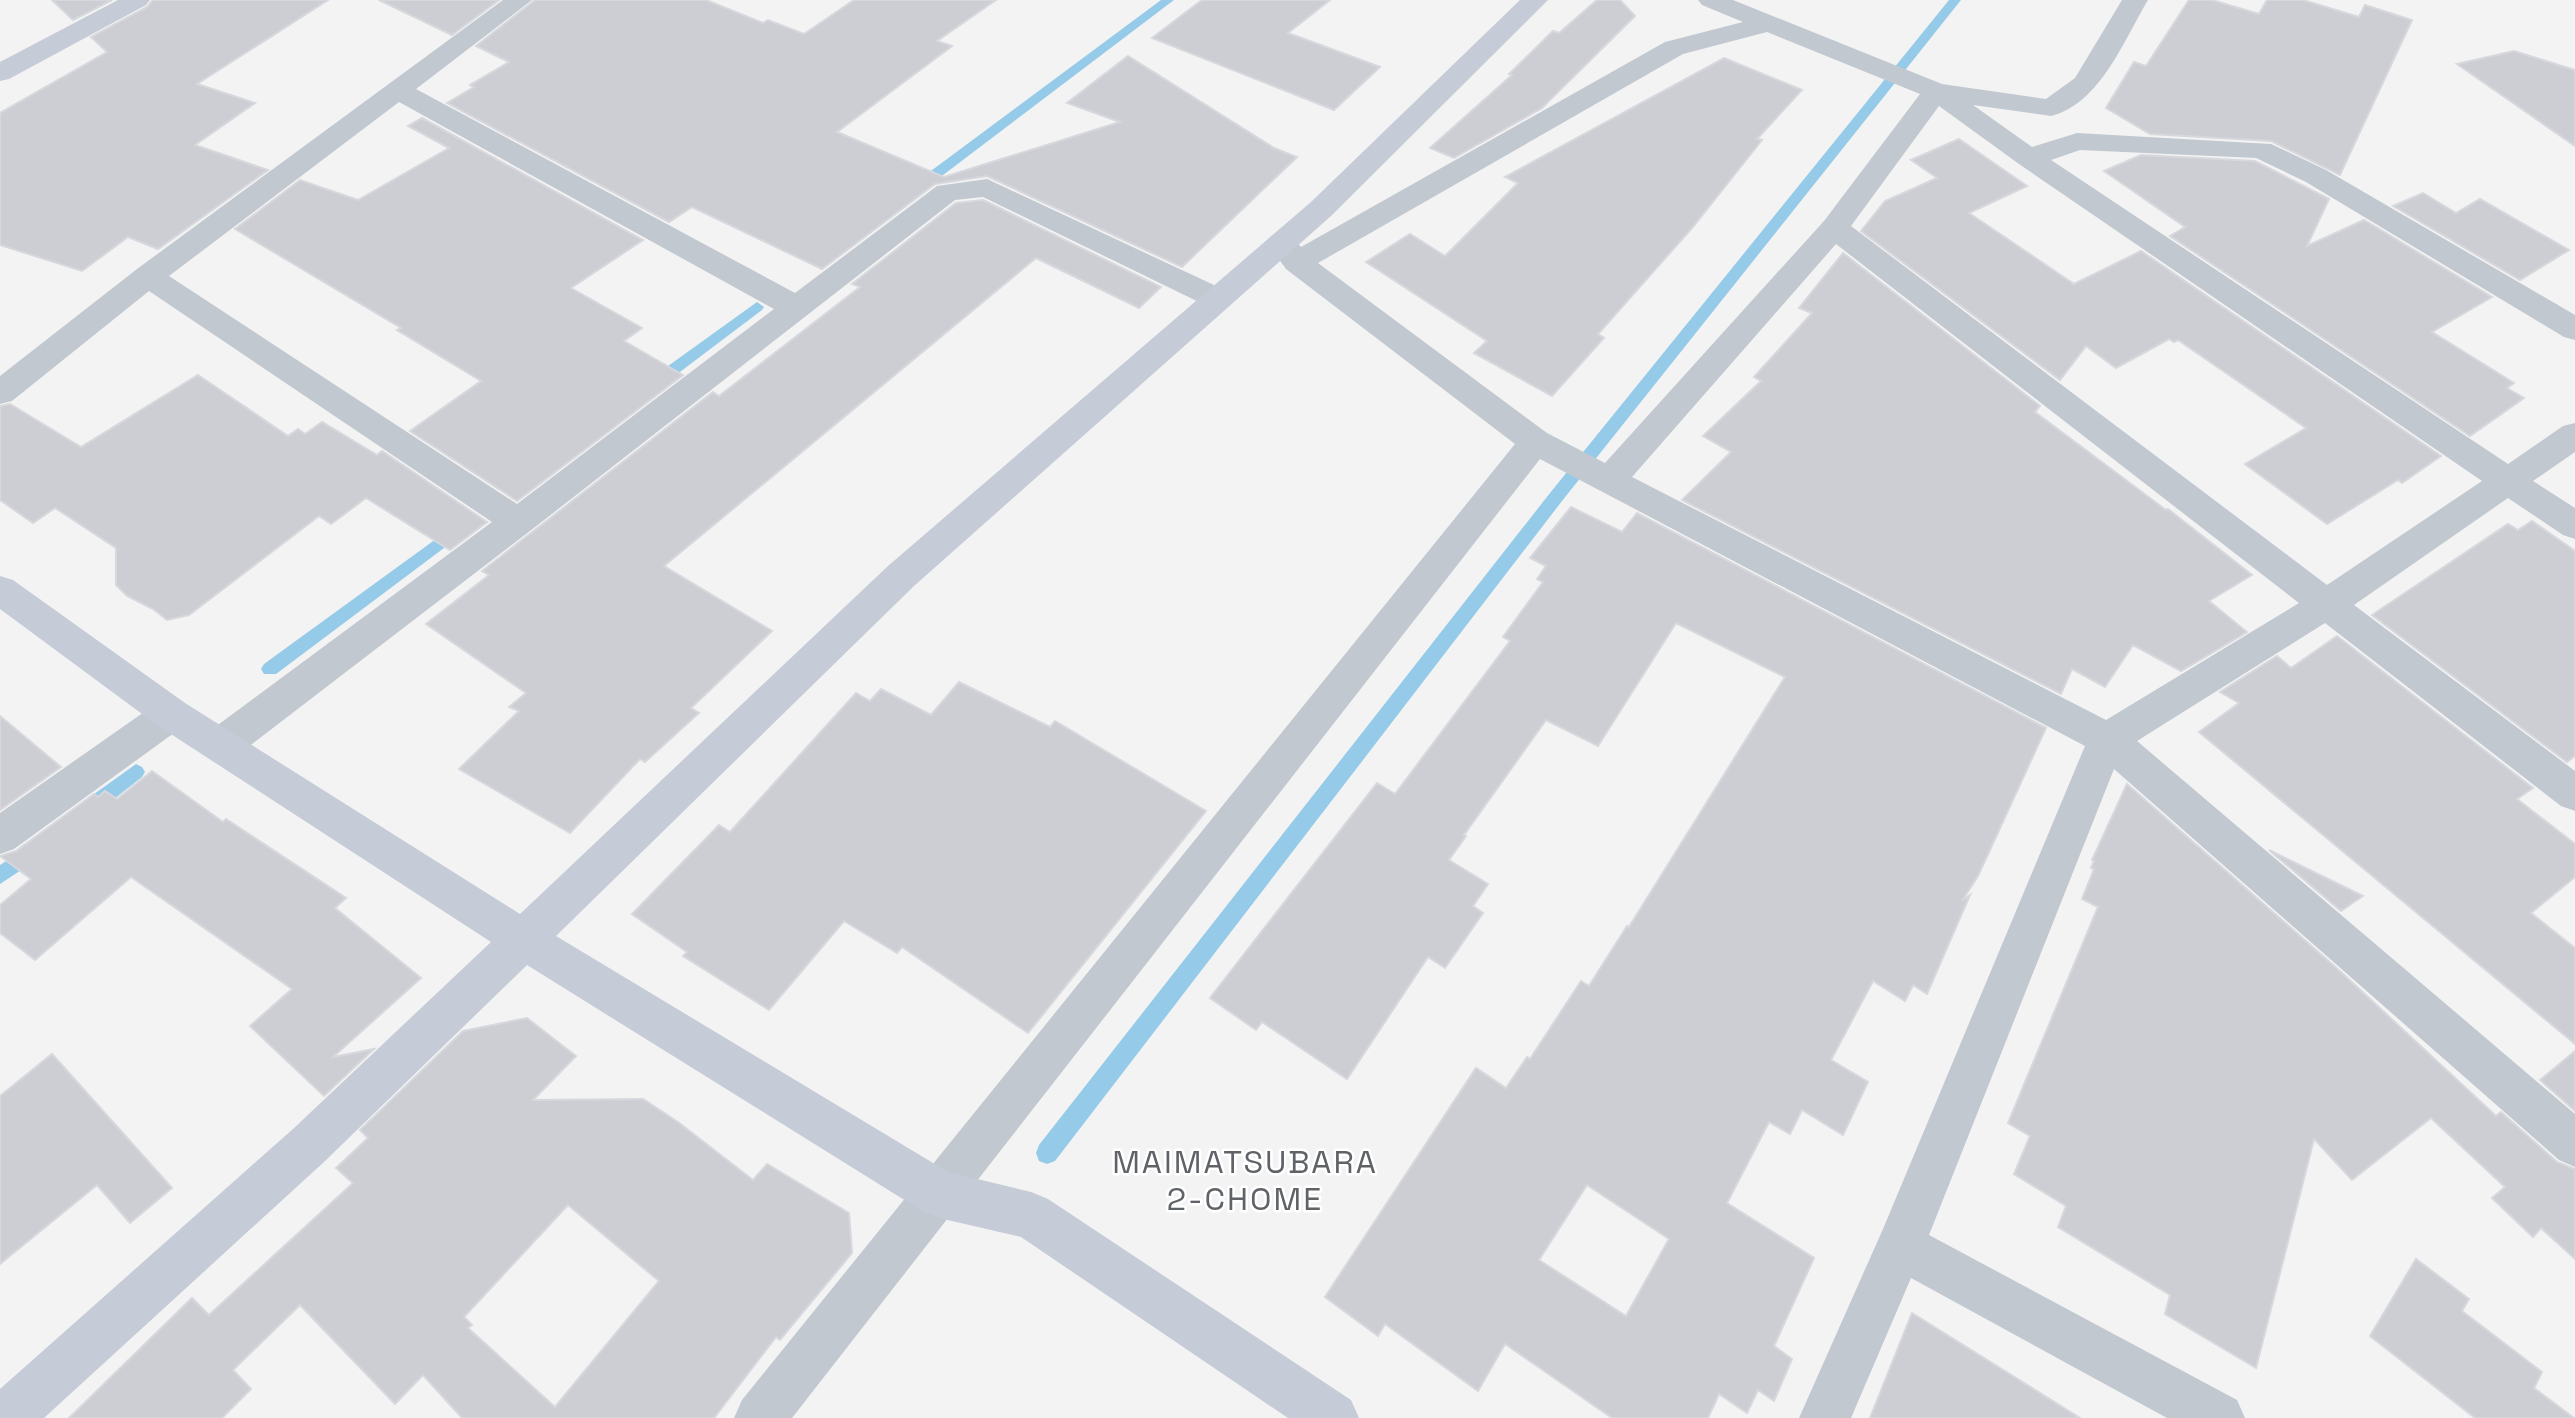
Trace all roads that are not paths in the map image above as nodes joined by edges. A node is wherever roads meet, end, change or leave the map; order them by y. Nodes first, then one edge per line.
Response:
1 (137, 0) edge
2 (519, 0) edge
3 (1535, 0) edge
4 (1711, 0) edge
5 (2135, 0) edge
6 (1770, 23) junction
7 (1, 69) edge
8 (399, 90) junction
9 (1936, 91) junction
10 (2028, 158) junction
11 (1834, 228) junction
12 (1290, 252) junction
13 (148, 276) junction
14 (1218, 299) junction
15 (795, 307) junction
16 (2575, 329) edge
17 (0, 393) edge
18 (2575, 435) edge
19 (1535, 442) junction
20 (1609, 481) junction
21 (2509, 481) junction
22 (518, 522) junction
23 (2575, 526) edge
24 (0, 590) edge
25 (2327, 604) junction
26 (171, 714) junction
27 (2107, 739) junction
28 (220, 745) junction
29 (2575, 793) edge
30 (0, 836) edge
31 (523, 939) junction
32 (2575, 1144) edge
33 (939, 1194) junction
34 (1900, 1246) junction
35 (6, 1418) edge
36 (760, 1418) edge
37 (1333, 1418) edge
38 (1825, 1418) edge
39 (2219, 1418) edge

1 - 7 street
2 - 8 street
3 - 12 street
4 - 6 street
5 - 9 street
6 - 9 street
6 - 12 street
8 - 13 street
8 - 15 street
9 - 10 street
9 - 11 street
10 - 16 street
10 - 21 street
11 - 20 street
11 - 25 street
12 - 14 street
12 - 19 street
13 - 17 street
13 - 22 street
14 - 15 street
14 - 31 street
15 - 22 street
18 - 21 street
19 - 20 street
19 - 33 street
20 - 27 street
21 - 23 street
21 - 25 street
22 - 28 street
24 - 26 street
25 - 27 street
25 - 29 street
26 - 28 street
26 - 30 street
27 - 32 street
27 - 34 street
28 - 31 street
31 - 33 street
31 - 35 street
33 - 36 street
33 - 37 street
34 - 38 street
34 - 39 street

